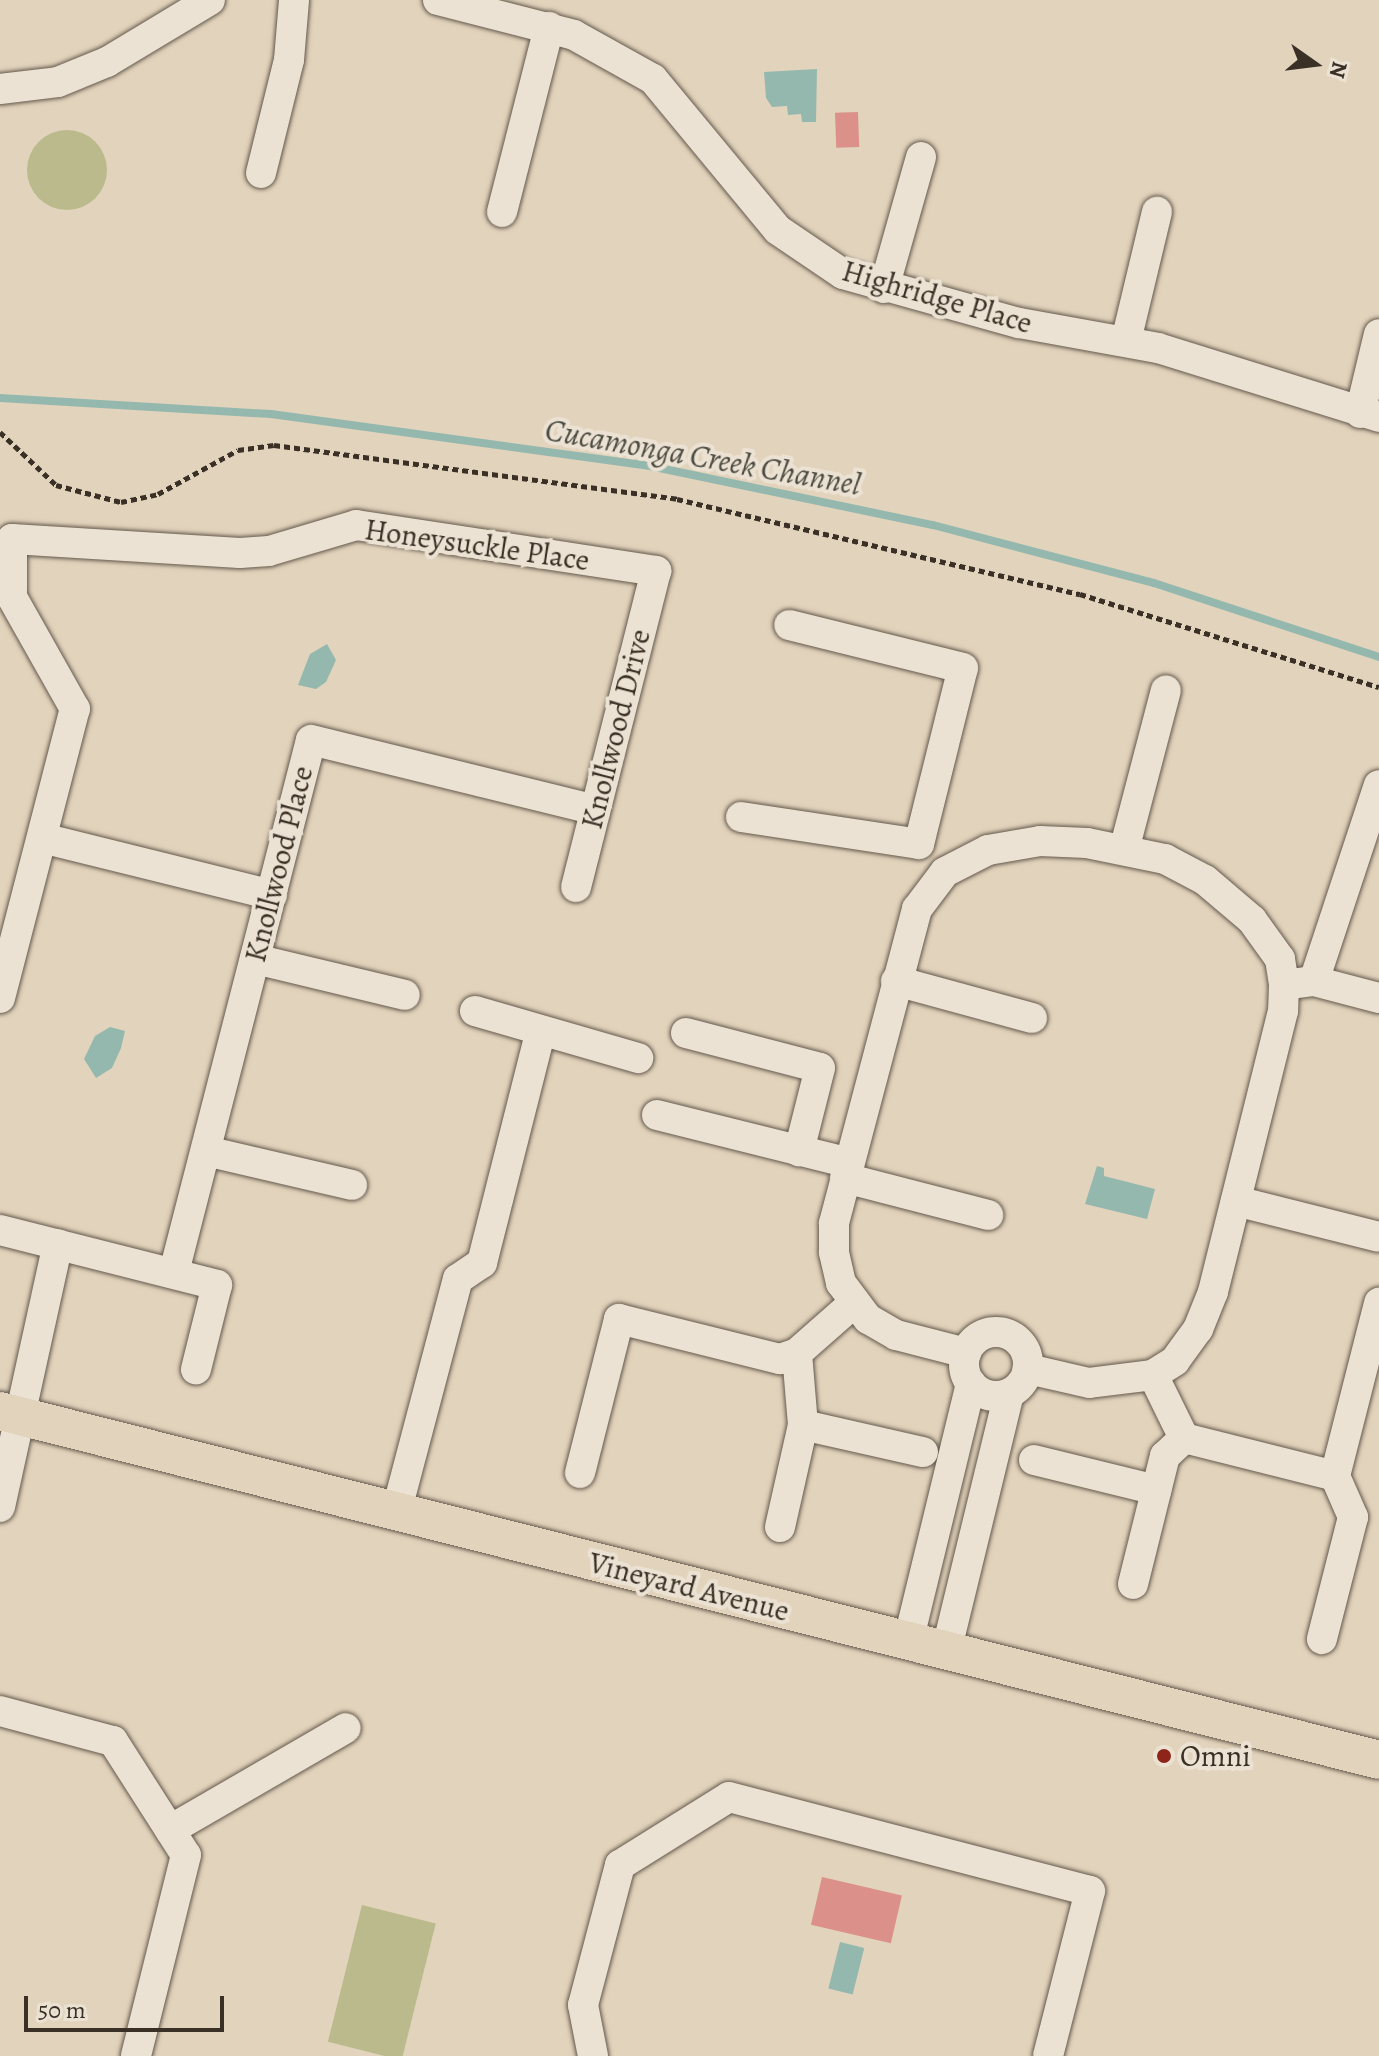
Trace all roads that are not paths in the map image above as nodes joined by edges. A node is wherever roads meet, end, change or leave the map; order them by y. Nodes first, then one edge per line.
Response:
1 (210, 0) edge
2 (294, 0) edge
3 (438, 0) edge
4 (549, 27) junction
5 (0, 89) edge
6 (921, 157) dead end
7 (261, 173) dead end
8 (502, 212) dead end
9 (1157, 212) dead end
10 (884, 288) junction
11 (1379, 334) edge
12 (1126, 341) junction
13 (1369, 415) edge
14 (656, 571) joint
15 (789, 625) dead end
16 (1166, 690) dead end
17 (1379, 785) edge
18 (595, 810) junction
19 (741, 817) dead end
20 (42, 838) junction
21 (919, 844) junction
22 (1124, 850) junction
23 (945, 872) junction
24 (576, 887) dead end
25 (13, 895) edge
26 (272, 895) junction
27 (255, 959) junction
28 (896, 981) junction
29 (1314, 981) junction
30 (1284, 985) junction
31 (405, 995) dead end
32 (0, 998) edge
33 (1379, 998) edge
34 (475, 1011) dead end
35 (1032, 1018) dead end
36 (540, 1033) junction
37 (686, 1033) dead end
38 (638, 1058) dead end
39 (657, 1115) dead end
40 (206, 1151) junction
41 (799, 1151) junction
42 (847, 1170) junction
43 (352, 1185) dead end
44 (1236, 1201) junction
45 (988, 1215) dead end
46 (0, 1230) edge
47 (1379, 1237) edge
48 (58, 1244) junction
49 (174, 1272) junction
50 (854, 1303) junction
51 (1379, 1303) edge
52 (797, 1353) junction
53 (966, 1353) junction
54 (196, 1369) dead end
55 (1028, 1369) junction
56 (1153, 1375) junction
57 (971, 1384) junction
58 (1009, 1394) junction
59 (12, 1415) edge
60 (803, 1425) junction
61 (1184, 1438) junction
62 (923, 1452) dead end
63 (1034, 1460) dead end
64 (580, 1473) dead end
65 (1335, 1476) junction
66 (1156, 1490) junction
67 (0, 1507) edge
68 (396, 1513) junction
69 (780, 1527) dead end
70 (1133, 1584) dead end
71 (1322, 1639) dead end
72 (908, 1642) junction
73 (946, 1652) junction
74 (0, 1711) edge
75 (346, 1728) dead end
76 (1379, 1760) edge
77 (170, 1830) junction
78 (142, 2051) edge
79 (593, 2056) edge
80 (1048, 2056) edge

1 - 5 street
2 - 7 street
3 - 4 street, Highridge Place
4 - 8 street
4 - 10 street, Highridge Place
6 - 10 street
9 - 12 street
10 - 12 street, Highridge Place
11 - 13 street
12 - 13 street, Highridge Place
14 - 18 street, Knollwood Drive
14 - 20 street, Honeysuckle Place
15 - 21 street
16 - 22 street
17 - 29 street
18 - 24 street, Knollwood Drive
18 - 26 street, Knollwood Place
19 - 21 street
20 - 25 street
20 - 26 street
21 - 23 street
22 - 23 street
22 - 30 street
23 - 28 street
25 - 32 street
26 - 27 street, Knollwood Place
27 - 31 street
27 - 40 street, Knollwood Place
28 - 35 street
28 - 42 street
29 - 30 street
29 - 33 street
30 - 44 street
34 - 36 street
36 - 38 street
36 - 68 street
37 - 41 street
39 - 41 street
40 - 43 street
40 - 49 street, Knollwood Place
41 - 42 street
42 - 45 street
42 - 50 street
44 - 47 street
44 - 56 street
46 - 48 street
48 - 49 street
48 - 59 street
49 - 54 street
50 - 52 street
50 - 53 street
51 - 65 street
52 - 60 street
52 - 64 street
53 - 55 street
53 - 57 street
55 - 56 street
55 - 58 street
56 - 61 street
57 - 58 street
57 - 72 street
58 - 73 street
59 - 67 street
59 - 68 main road, Vineyard Avenue
60 - 62 street
60 - 69 street
61 - 65 street
61 - 66 street
63 - 66 street
65 - 71 street
66 - 70 street
68 - 72 main road, Vineyard Avenue
72 - 73 main road, Vineyard Avenue
73 - 76 main road, Vineyard Avenue
74 - 77 street
75 - 77 street
77 - 78 street
79 - 80 street

